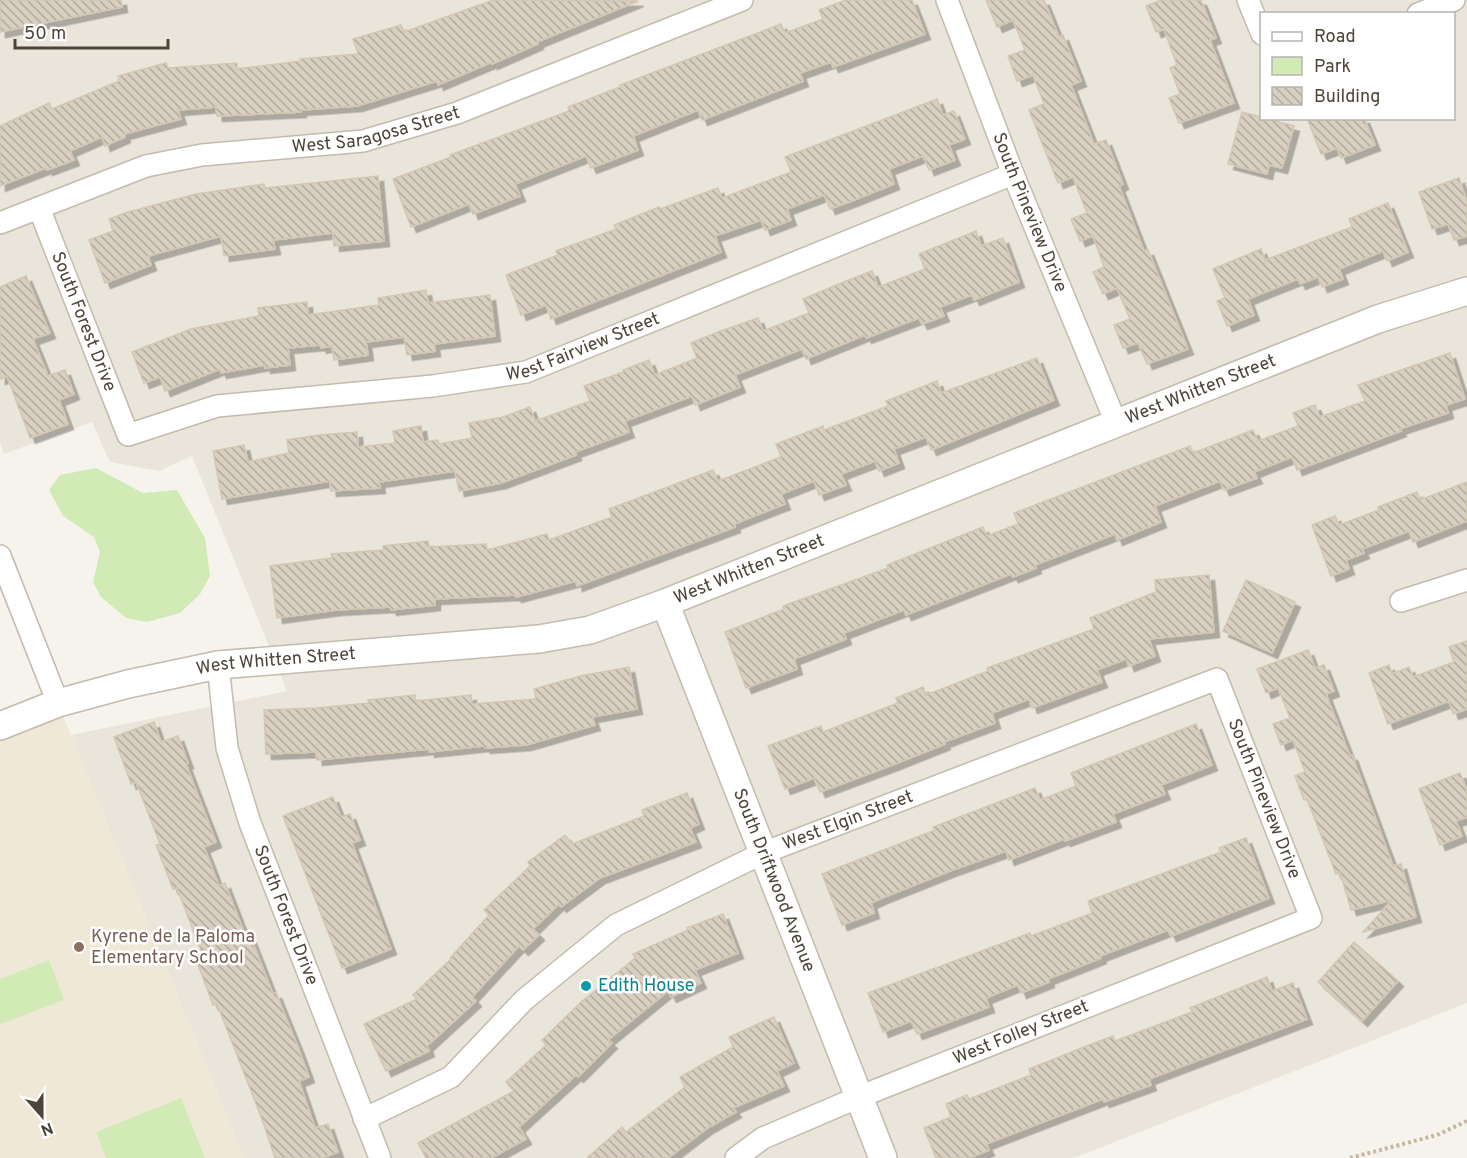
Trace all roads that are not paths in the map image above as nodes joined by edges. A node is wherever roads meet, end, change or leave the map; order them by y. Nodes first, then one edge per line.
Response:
1 (742, 0) edge
2 (947, 0) edge
3 (1248, 0) edge
4 (1454, 0) edge
5 (1424, 12) edge
6 (1260, 29) edge
7 (1013, 174) junction
8 (39, 208) junction
9 (0, 223) edge
10 (1467, 291) edge
11 (1117, 425) junction
12 (128, 435) joint
13 (0, 556) edge
14 (1467, 580) edge
15 (1401, 600) dead end
16 (665, 603) junction
17 (218, 665) junction
18 (1217, 679) joint
19 (58, 703) junction
20 (0, 726) edge
21 (763, 853) junction
22 (1311, 918) joint
23 (859, 1096) junction
24 (364, 1119) junction
25 (380, 1158) edge
26 (736, 1158) edge
27 (883, 1158) edge

1 - 8 street, West Saragosa Street
2 - 7 street, South Pineview Drive
3 - 6 street
4 - 5 street
7 - 11 street, South Pineview Drive
7 - 12 street, West Fairview Street
8 - 9 street, West Saragosa Street
8 - 12 street, South Forest Drive
10 - 11 street, West Whitten Street
11 - 16 street, West Whitten Street
13 - 19 street
14 - 15 street
16 - 17 street, West Whitten Street
16 - 21 street, South Driftwood Avenue
17 - 19 street, West Whitten Street
17 - 24 street, South Forest Drive
18 - 21 street, West Elgin Street
18 - 22 street, South Pineview Drive
19 - 20 street, West Whitten Street
21 - 23 street, South Driftwood Avenue
21 - 24 street, West Elgin Street
22 - 23 street, West Folley Street
23 - 26 street, West Folley Street
23 - 27 street, South Driftwood Avenue
24 - 25 street, South Forest Drive

